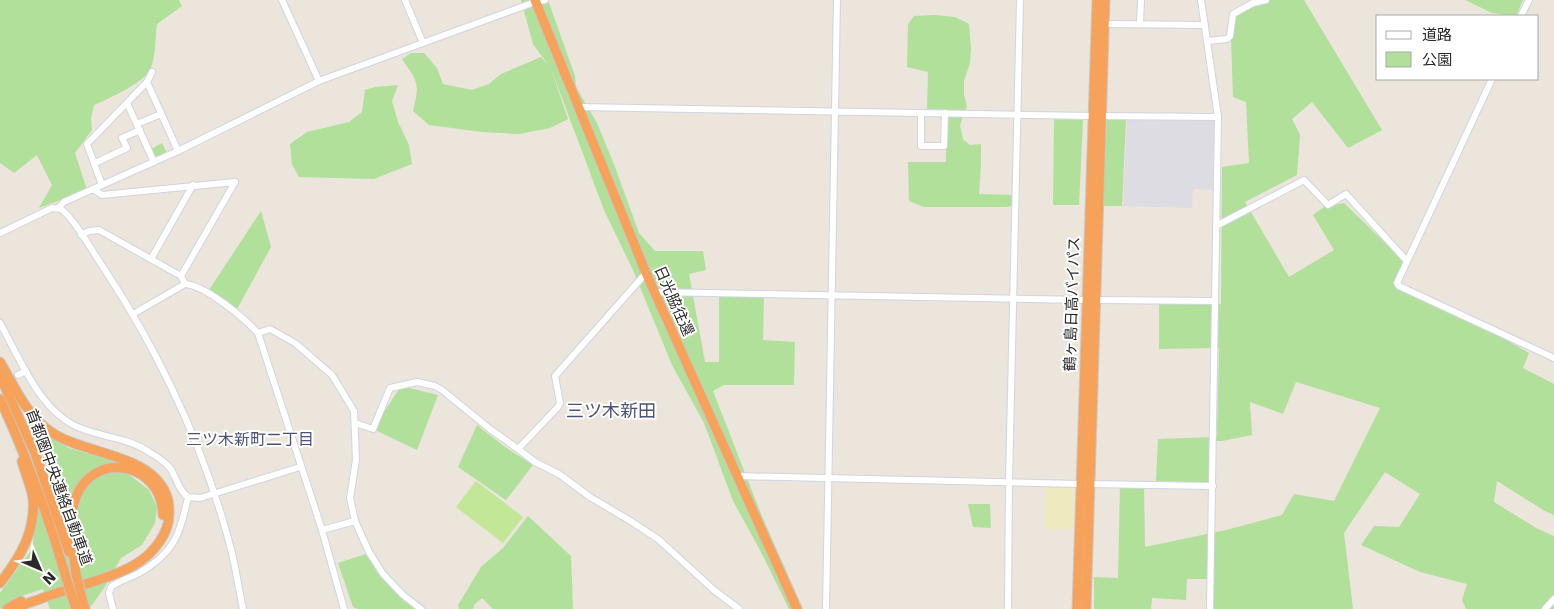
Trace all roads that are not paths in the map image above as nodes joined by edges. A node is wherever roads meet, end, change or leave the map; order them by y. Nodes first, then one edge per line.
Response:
1 (282, 0) edge
2 (405, 0) edge
3 (545, 0) edge
4 (837, 0) edge
5 (1020, 0) edge
6 (1097, 0) edge
7 (1105, 0) edge
8 (1141, 0) edge
9 (1201, 0) edge
10 (1266, 0) edge
11 (1529, 0) edge
12 (535, 1) edge
13 (1522, 15) edge
14 (1105, 24) junction
15 (1140, 24) junction
16 (1205, 26) junction
17 (1207, 41) junction
18 (423, 43) junction
19 (152, 72) dead end
20 (1492, 80) edge
21 (319, 81) junction
22 (147, 82) junction
23 (127, 103) junction
24 (578, 106) junction
25 (836, 111) junction
26 (921, 112) junction
27 (945, 113) junction
28 (161, 114) junction
29 (1017, 114) junction
30 (1097, 116) junction
31 (1218, 117) junction
32 (138, 127) junction
33 (178, 151) junction
34 (154, 162) junction
35 (94, 163) junction
36 (102, 185) junction
37 (193, 185) junction
38 (93, 189) junction
39 (58, 208) junction
40 (1216, 226) junction
41 (0, 233) edge
42 (81, 235) junction
43 (151, 259) junction
44 (1406, 260) junction
45 (646, 273) junction
46 (181, 276) junction
47 (185, 284) junction
48 (654, 292) junction
49 (832, 294) junction
50 (1014, 298) junction
51 (1091, 300) junction
52 (1215, 301) junction
53 (133, 314) junction
54 (0, 324) edge
55 (258, 333) junction
56 (1554, 358) edge
57 (0, 362) edge
58 (26, 371) junction
59 (18, 375) dead end
60 (0, 376) edge
61 (0, 399) edge
62 (355, 423) junction
63 (12, 425) junction
64 (518, 449) junction
65 (300, 467) junction
66 (737, 476) junction
67 (828, 478) junction
68 (1010, 481) junction
69 (1085, 484) junction
70 (1213, 486) junction
71 (215, 494) junction
72 (188, 497) junction
73 (355, 521) junction
74 (322, 530) junction
75 (76, 574) junction
76 (0, 583) edge
77 (77, 595) junction
78 (1554, 599) edge
79 (6, 609) edge
80 (16, 609) edge
81 (76, 609) edge
82 (85, 609) edge
83 (113, 609) edge
84 (243, 609) edge
85 (344, 609) edge
86 (421, 609) edge
87 (739, 609) edge
88 (797, 609) edge
89 (826, 609) edge
90 (1008, 609) edge
91 (1077, 609) edge
92 (1086, 609) edge
93 (1210, 609) edge
94 (1545, 609) edge

1 - 21 street
2 - 18 street
3 - 12 street
4 - 25 street
5 - 29 street
6 - 30 highway, 鶴ヶ島日高バイパス
7 - 14 highway, 鶴ヶ島日高バイパス
8 - 15 street
9 - 16 street
10 - 17 street
11 - 13 street
12 - 18 street
12 - 24 highway, 日光脇往還
14 - 15 street
14 - 30 highway, 鶴ヶ島日高バイパス
15 - 16 street
16 - 17 street
17 - 31 street
18 - 21 street
19 - 22 street
20 - 44 street
21 - 33 street
22 - 23 street
22 - 28 street
23 - 32 street
23 - 35 street
24 - 25 street
24 - 45 highway, 日光脇往還
25 - 26 street
25 - 49 street
26 - 27 street
26 - 27 street
27 - 29 street
28 - 32 street
28 - 33 street
29 - 30 street
29 - 50 street
30 - 31 street
30 - 51 highway, 鶴ヶ島日高バイパス
31 - 40 street
32 - 34 street
32 - 35 street
33 - 34 street
34 - 36 street
35 - 36 street
36 - 38 street
37 - 38 street
37 - 43 street
37 - 46 street
38 - 39 street
39 - 41 street
39 - 42 street
40 - 44 street
40 - 52 street
42 - 43 street
42 - 53 street
43 - 46 street
44 - 56 street
45 - 48 highway, 日光脇往還
45 - 64 street
46 - 47 street
47 - 53 street
47 - 55 street
48 - 49 street
48 - 66 highway, 日光脇往還
49 - 50 street
49 - 67 street
50 - 51 street
50 - 68 street
51 - 52 street
51 - 69 highway, 鶴ヶ島日高バイパス
52 - 70 street
53 - 71 street
54 - 58 street
55 - 62 street
55 - 65 street
57 - 80 highway
58 - 59 street
58 - 72 street
60 - 75 highway, 首都圏中央連絡自動車道
61 - 63 highway, 首都圏中央連絡自動車道
62 - 64 street
62 - 73 street
63 - 76 highway
63 - 77 highway, 首都圏中央連絡自動車道, bridge
64 - 87 street
65 - 71 street
65 - 74 street
66 - 67 street
66 - 88 highway, 日光脇往還
67 - 68 street
67 - 89 street
68 - 69 street
68 - 90 street
69 - 70 street
69 - 91 highway, 鶴ヶ島日高バイパス
69 - 92 highway, 鶴ヶ島日高バイパス
70 - 93 street
71 - 72 street
71 - 84 street
72 - 83 street
73 - 74 street
73 - 86 street
74 - 85 street
75 - 77 highway, 首都圏中央連絡自動車道, bridge
75 - 79 highway
77 - 81 highway, 首都圏中央連絡自動車道
77 - 82 highway, 首都圏中央連絡自動車道
78 - 94 street

